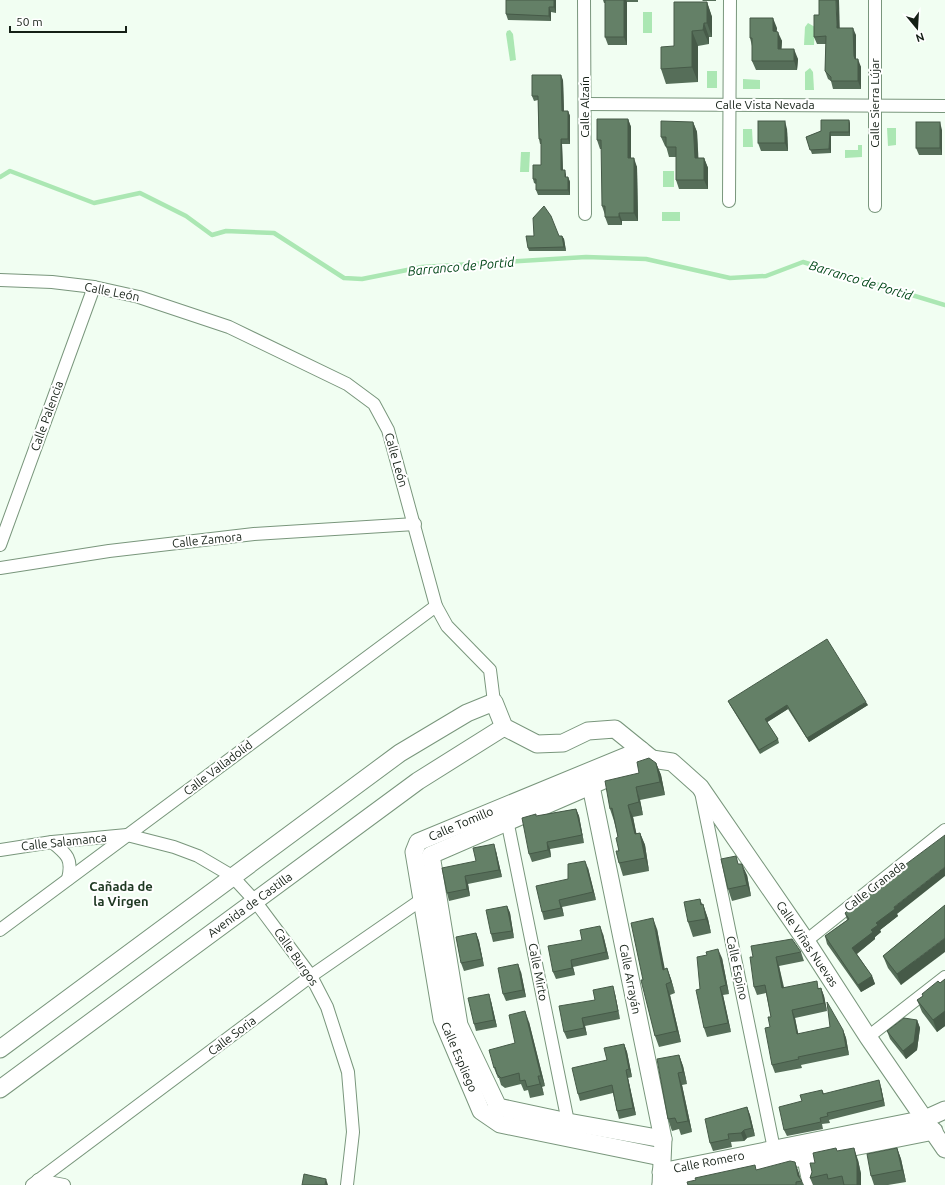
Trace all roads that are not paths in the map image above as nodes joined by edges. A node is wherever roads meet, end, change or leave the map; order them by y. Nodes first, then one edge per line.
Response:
1 (584, 0) edge
2 (730, 0) edge
3 (875, 0) edge
4 (585, 104) junction
5 (729, 105) junction
6 (875, 106) junction
7 (945, 106) edge
8 (729, 201) dead end
9 (875, 206) dead end
10 (585, 214) dead end
11 (0, 280) edge
12 (94, 288) junction
13 (415, 524) junction
14 (0, 545) edge
15 (0, 568) edge
16 (436, 606) junction
17 (494, 702) junction
18 (504, 727) junction
19 (646, 755) junction
20 (590, 779) junction
21 (700, 786) junction
22 (506, 814) junction
23 (945, 830) edge
24 (127, 835) junction
25 (52, 842) junction
26 (418, 842) joint
27 (0, 850) edge
28 (431, 855) joint
29 (232, 876) junction
30 (68, 879) junction
31 (429, 897) junction
32 (255, 901) junction
33 (0, 930) edge
34 (806, 941) junction
35 (312, 976) junction
36 (945, 977) edge
37 (868, 1036) junction
38 (0, 1049) edge
39 (0, 1089) edge
40 (945, 1110) edge
41 (930, 1125) junction
42 (567, 1130) junction
43 (663, 1139) junction
44 (774, 1149) junction
45 (945, 1149) edge
46 (803, 1157) junction
47 (661, 1177) edge
48 (35, 1182) edge
49 (64, 1185) edge
50 (347, 1185) edge
51 (809, 1185) edge

1 - 4 street, Calle Alzaín
2 - 5 street
3 - 6 street, Calle Sierra Lújar
4 - 5 street, Calle Vista Nevada
4 - 10 street, Calle Alzaín
5 - 6 street, Calle Vista Nevada
5 - 8 street
6 - 7 street, Calle Vista Nevada
6 - 9 street, Calle Sierra Lújar
11 - 12 street, Calle León
12 - 13 street, Calle León
12 - 14 street, Calle Palencia
13 - 15 street, Calle Zamora
13 - 16 street, Calle León
16 - 17 street, Calle León
16 - 24 street, Calle Valladolid
17 - 18 street, Calle León
17 - 29 street
18 - 19 street
18 - 32 street, Avenida de Castilla
19 - 20 street, Calle Tomillo
19 - 21 street, Calle Viñas Nuevas
20 - 22 street, Calle Tomillo
20 - 43 street, Calle Arrayán
21 - 34 street, Calle Viñas Nuevas
21 - 44 street, Calle Espino
22 - 26 street, Calle Tomillo
22 - 28 street, Calle Tomillo
22 - 42 street, Calle Mirto
23 - 34 street, Calle Granada
24 - 25 street, Calle Salamanca
24 - 29 street, Calle Burgos
24 - 30 street, Calle Valladolid
25 - 27 street, Calle Salamanca
25 - 30 street
26 - 31 street, Calle Espliego
28 - 31 street, Calle Espliego
29 - 32 street, Calle Burgos
29 - 38 street
30 - 33 street, Calle Valladolid
31 - 35 street, Calle Soria
31 - 42 street, Calle Espliego
32 - 35 street, Calle Burgos
32 - 39 street, Avenida de Castilla
34 - 37 street, Calle Viñas Nuevas
35 - 48 street, Calle Soria
35 - 50 street, Calle Burgos
36 - 37 street
37 - 41 street, Calle Viñas Nuevas
40 - 41 street
41 - 44 street, Calle Romero
41 - 45 street, Calle Viñas Nuevas
41 - 46 street, Calle Romero
42 - 43 street, Calle Espliego
42 - 47 street, Calle Espliego
43 - 47 street, Calle Arrayán
44 - 47 street, Calle Romero
46 - 47 street, Calle Romero
46 - 51 street
48 - 49 street

